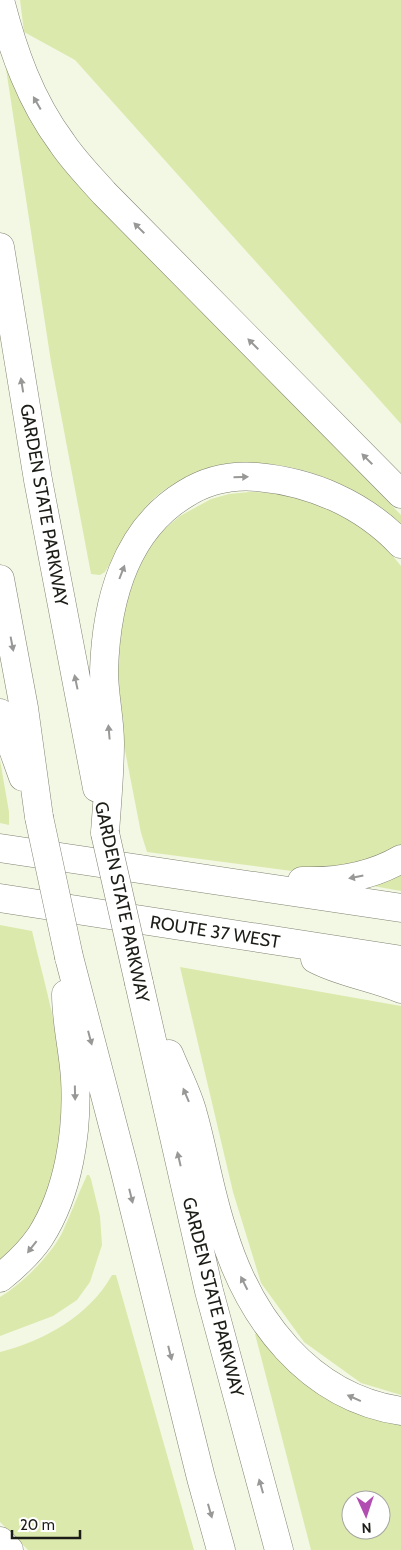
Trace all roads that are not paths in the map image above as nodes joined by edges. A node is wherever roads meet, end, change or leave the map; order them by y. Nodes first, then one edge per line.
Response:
1 (0, 0) edge
2 (0, 247) edge
3 (401, 494) edge
4 (401, 544) edge
5 (0, 579) edge
6 (0, 713) edge
7 (39, 817) junction
8 (105, 834) junction
9 (0, 848) edge
10 (401, 859) edge
11 (208, 880) junction
12 (0, 898) edge
13 (401, 908) edge
14 (285, 942) junction
15 (69, 957) junction
16 (401, 960) edge
17 (139, 983) junction
18 (401, 989) edge
19 (0, 1278) edge
20 (401, 1411) edge
21 (0, 1541) edge
22 (9, 1550) edge
23 (221, 1550) edge
24 (279, 1550) edge

3 -> 1 highway
8 -> 2 highway, GARDEN STATE PARKWAY
8 -> 4 highway
5 -> 7 highway
6 - 7 highway
7 - 15 highway, bridge
8 - 17 highway, GARDEN STATE PARKWAY, bridge
9 - 11 highway
10 -> 11 highway
11 - 13 highway
12 - 14 highway, ROUTE 37 WEST
14 - 16 highway, ROUTE 37 WEST
14 - 18 highway
15 -> 19 highway
15 -> 23 highway
20 -> 17 highway
24 -> 17 highway, GARDEN STATE PARKWAY
21 - 22 highway

